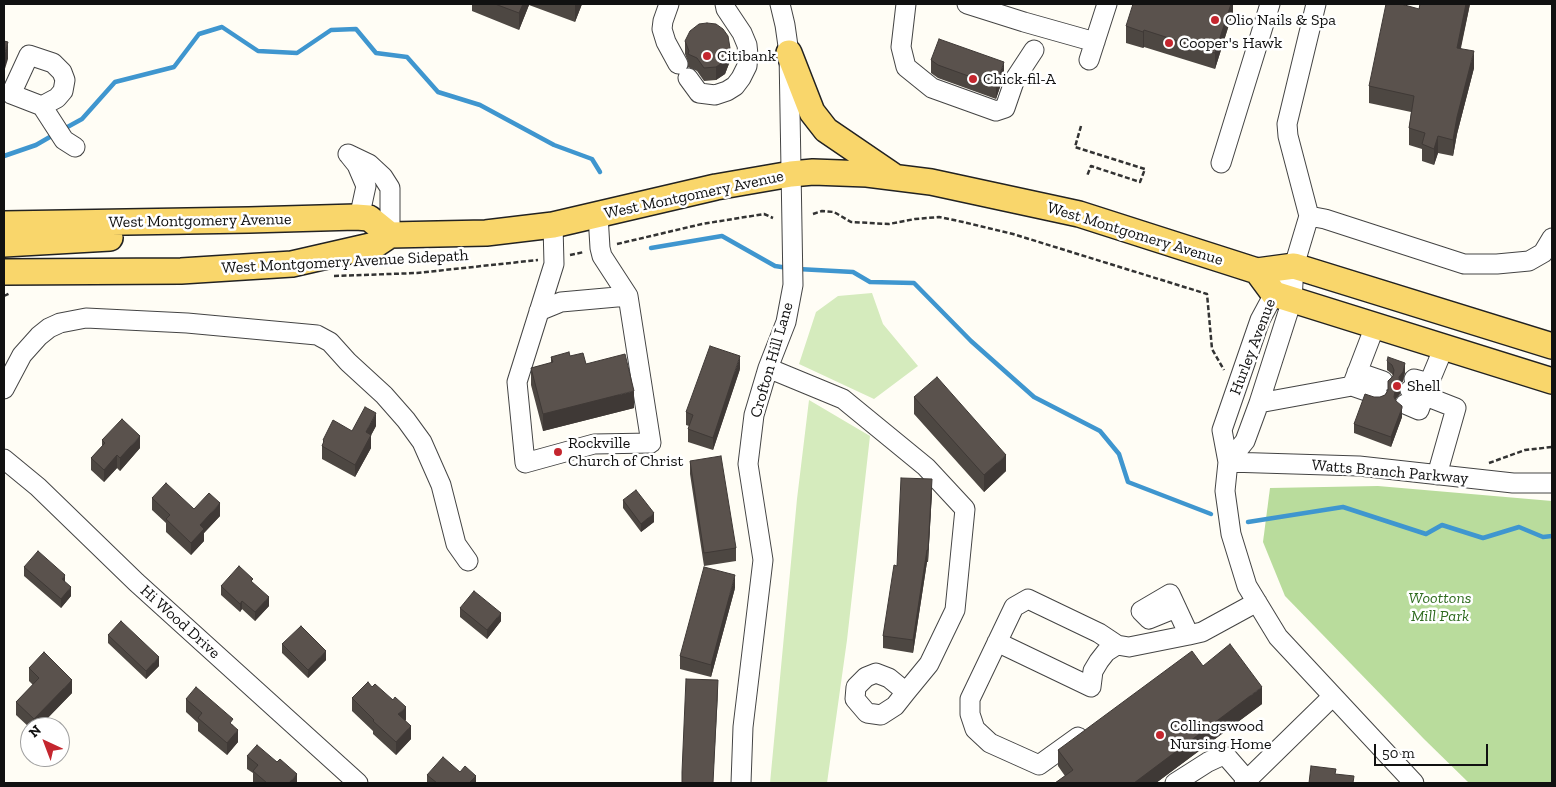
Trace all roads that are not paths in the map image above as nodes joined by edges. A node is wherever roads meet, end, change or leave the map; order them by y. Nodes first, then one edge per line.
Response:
1 (669, 4) edge
2 (725, 4) edge
3 (780, 4) edge
4 (906, 4) edge
5 (968, 4) edge
6 (1107, 4) edge
7 (1270, 4) edge
8 (1316, 4) edge
9 (1095, 42) junction
10 (1034, 50) dead end
11 (788, 53) junction
12 (1089, 60) dead end
13 (46, 112) dead end
14 (69, 143) dead end
15 (1222, 163) dead end
16 (791, 174) junction
17 (894, 177) junction
18 (598, 215) junction
19 (1309, 216) junction
20 (356, 217) junction
21 (181, 221) junction
22 (4, 224) edge
23 (553, 226) junction
24 (390, 235) junction
25 (1552, 238) edge
26 (4, 244) edge
27 (1294, 266) junction
28 (1257, 271) junction
29 (10, 281) edge
30 (628, 296) junction
31 (1283, 297) junction
32 (539, 311) junction
33 (1375, 326) junction
34 (1552, 346) edge
35 (1444, 347) junction
36 (768, 368) junction
37 (1357, 372) junction
38 (1552, 381) edge
39 (4, 388) edge
40 (1259, 403) junction
41 (4, 459) edge
42 (1228, 462) junction
43 (1437, 474) junction
44 (1552, 483) edge
45 (468, 561) dead end
46 (1257, 602) junction
47 (1176, 608) dead end
48 (1189, 634) junction
49 (998, 642) junction
50 (1117, 645) junction
51 (906, 692) dead end
52 (1333, 696) junction
53 (1079, 737) edge
54 (1245, 782) edge
55 (358, 783) edge
56 (741, 783) edge
57 (1175, 783) edge
58 (1414, 783) edge

1 - 2 street
3 - 11 street, Crofton Hill Lane
4 - 10 street
5 - 9 street
6 - 9 street
7 - 15 street
8 - 19 street
9 - 12 street
11 - 16 street, Crofton Hill Lane
11 - 17 main road
13 - 14 street
16 - 17 main road, West Montgomery Avenue
16 - 18 main road, West Montgomery Avenue
16 - 36 street, Crofton Hill Lane
17 - 28 main road, West Montgomery Avenue
18 - 23 main road, West Montgomery Avenue
18 - 30 street
19 - 25 street
19 - 27 street, Hurley Avenue
20 - 21 main road, West Montgomery Avenue
20 - 24 main road, West Montgomery Avenue
20 - 24 street
21 - 22 main road, West Montgomery Avenue
21 - 26 main road
23 - 24 main road, West Montgomery Avenue
23 - 32 street
24 - 29 main road, West Montgomery Avenue
27 - 28 main road, West Montgomery Avenue
27 - 31 street, Hurley Avenue
27 - 34 main road, West Montgomery Avenue
28 - 31 main road
30 - 32 street
30 - 32 street
31 - 33 main road
31 - 40 street, Hurley Avenue
31 - 42 street, Hurley Avenue
33 - 35 main road
33 - 37 street
35 - 38 main road
35 - 43 street
36 - 51 street
36 - 56 street, Crofton Hill Lane
37 - 37 street
37 - 40 street
39 - 45 street
40 - 42 street, Hurley Avenue
41 - 55 street, Hi Wood Drive
42 - 43 street, Watts Branch Parkway
42 - 46 street, Hurley Avenue
43 - 44 street, Watts Branch Parkway
46 - 48 street
46 - 52 street, Hurley Avenue
47 - 48 street
48 - 50 street
49 - 50 street
49 - 50 street
49 - 53 street
52 - 54 street
52 - 58 street, Hurley Avenue
54 - 57 street

